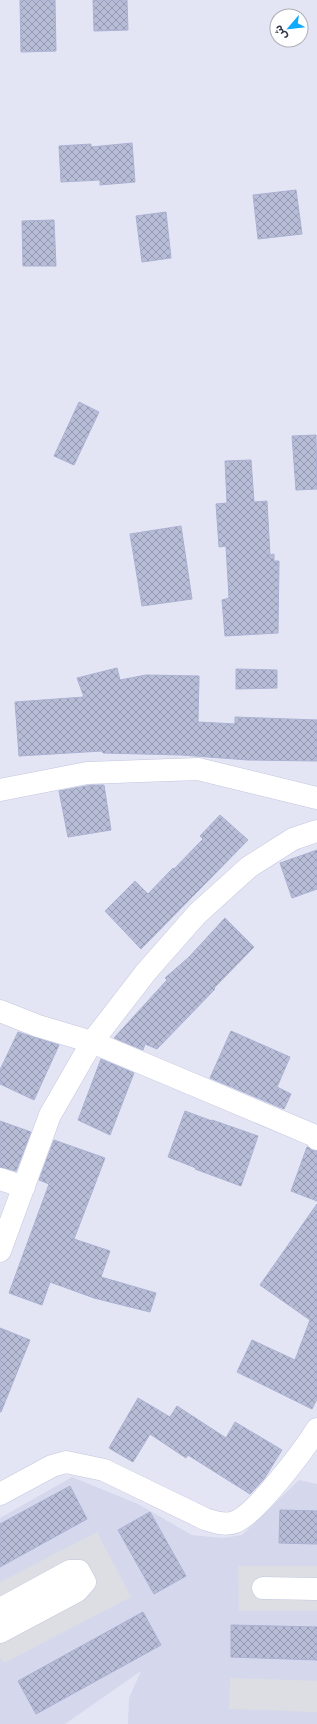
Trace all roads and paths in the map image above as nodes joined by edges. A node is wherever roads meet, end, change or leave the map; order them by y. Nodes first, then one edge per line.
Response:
1 (0, 790) edge
2 (317, 798) edge
3 (317, 831) edge
4 (0, 1011) edge
5 (92, 1042) junction
6 (317, 1139) edge
7 (0, 1179) edge
8 (24, 1187) junction
9 (0, 1251) edge
10 (317, 1429) edge
11 (311, 1451) edge
12 (0, 1494) edge
13 (263, 1588) dead end
14 (317, 1590) edge
15 (0, 1609) edge
16 (0, 1632) edge

1 - 2 street
3 - 5 street
4 - 5 street
5 - 6 street
5 - 8 street
7 - 8 street
8 - 9 street
10 - 11 street
11 - 12 street
13 - 14 street
15 - 16 street

